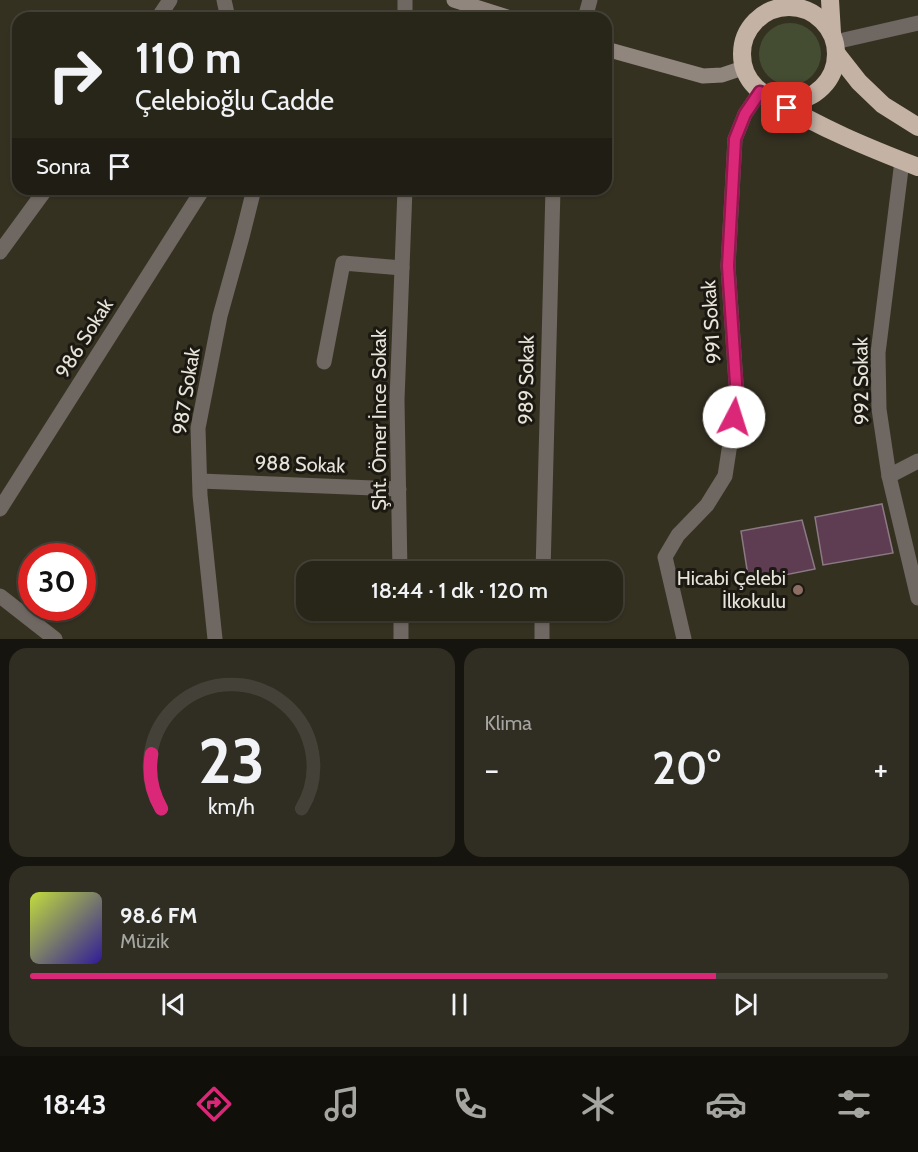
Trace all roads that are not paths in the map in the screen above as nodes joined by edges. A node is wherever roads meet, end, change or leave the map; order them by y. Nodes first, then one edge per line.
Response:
1 (454, 0) edge
2 (756, 0) edge
3 (830, 0) edge
4 (491, 12) edge
5 (918, 23) edge
6 (749, 29) junction
7 (834, 43) junction
8 (612, 51) edge
9 (743, 68) junction
10 (767, 96) junction
11 (918, 127) edge
12 (910, 164) edge
13 (42, 195) edge
14 (199, 195) edge
15 (252, 195) edge
16 (405, 195) edge
17 (552, 195) edge
18 (0, 252) edge
19 (402, 268) junction
20 (324, 362) dead end
21 (918, 461) edge
22 (889, 476) junction
23 (200, 481) junction
24 (399, 489) junction
25 (0, 509) edge
26 (400, 561) edge
27 (543, 561) edge
28 (0, 596) edge
29 (918, 598) edge
30 (401, 621) edge
31 (542, 621) edge
32 (55, 639) edge
33 (215, 639) edge
34 (401, 639) edge
35 (542, 639) edge
36 (684, 639) edge

1 - 4 main road
2 - 6 highway
3 - 7 highway
5 - 7 street
6 - 7 highway
6 - 9 highway
7 - 10 highway
7 - 11 highway
8 - 9 main road
9 - 10 highway
10 - 12 highway
10 - 36 street, 991 Sokak
12 - 22 street, 992 Sokak
13 - 18 street
14 - 25 street, 986 Sokak
15 - 23 street, 987 Sokak
16 - 19 street, Şht. Ömer İnce Sokak
17 - 27 street, 989 Sokak
19 - 20 street
19 - 24 street, Şht. Ömer İnce Sokak
21 - 22 street
22 - 29 street, 992 Sokak
23 - 24 street, 988 Sokak
23 - 33 street, 987 Sokak
24 - 26 street, Şht. Ömer İnce Sokak
28 - 32 street
30 - 34 street
31 - 35 street

